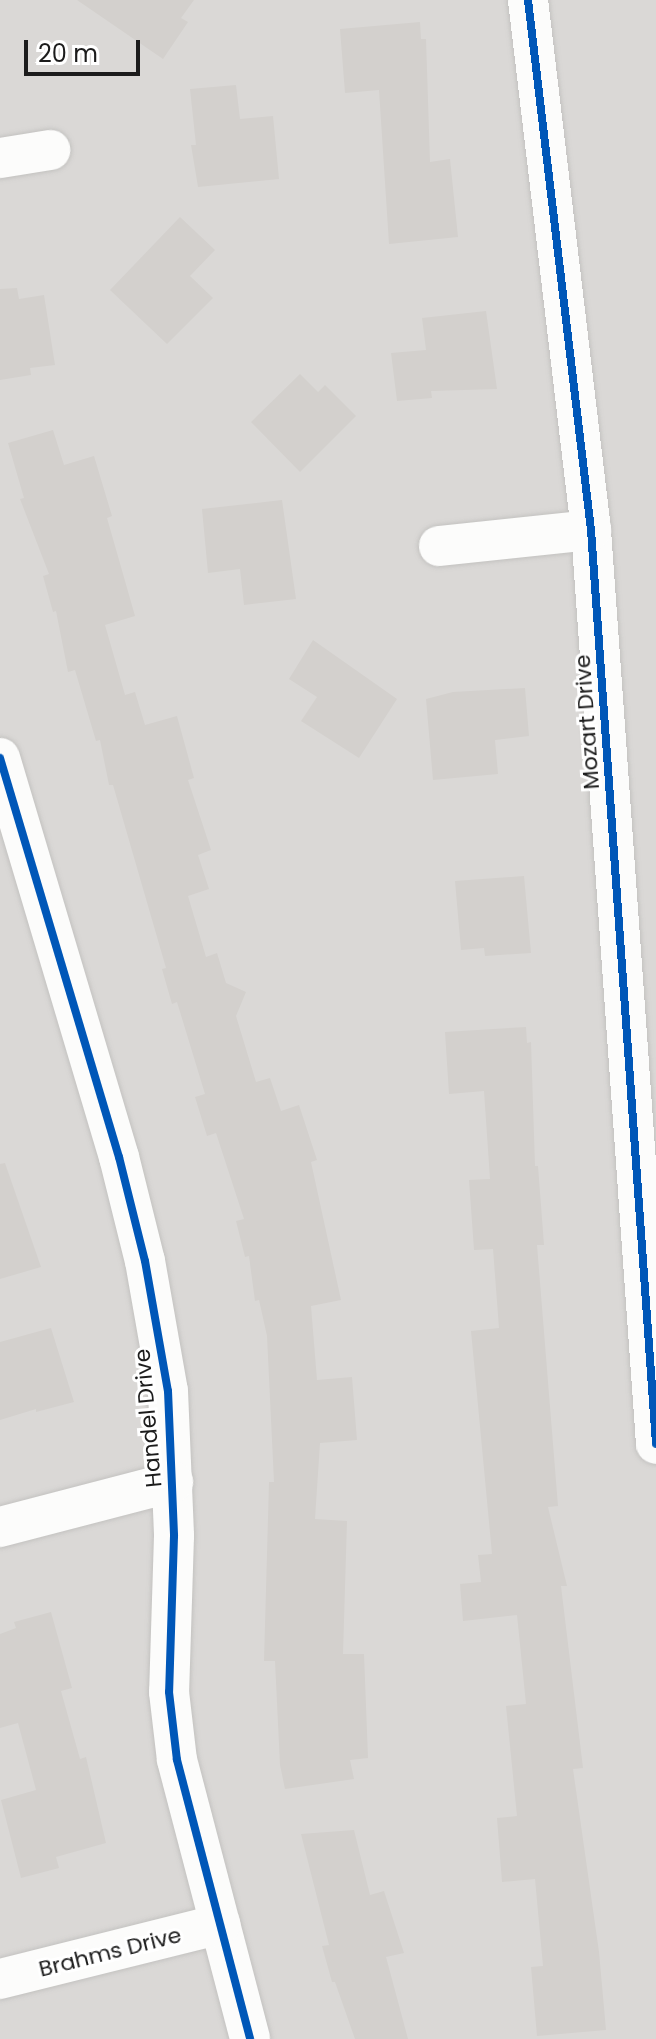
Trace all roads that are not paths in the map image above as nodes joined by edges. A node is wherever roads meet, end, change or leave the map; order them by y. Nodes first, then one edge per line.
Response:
1 (528, 0) edge
2 (50, 150) dead end
3 (0, 158) edge
4 (591, 530) junction
5 (439, 546) dead end
6 (0, 758) edge
7 (656, 1444) edge
8 (173, 1482) junction
9 (0, 1527) edge
10 (220, 1924) junction
11 (0, 1979) edge
12 (250, 2039) edge

1 - 4 street, Mozart Drive
2 - 3 street
4 - 5 street
4 - 7 street, Mozart Drive
6 - 8 street, Handel Drive
8 - 9 street
8 - 10 street, Handel Drive
10 - 11 street, Brahms Drive
10 - 12 street, Handel Drive

